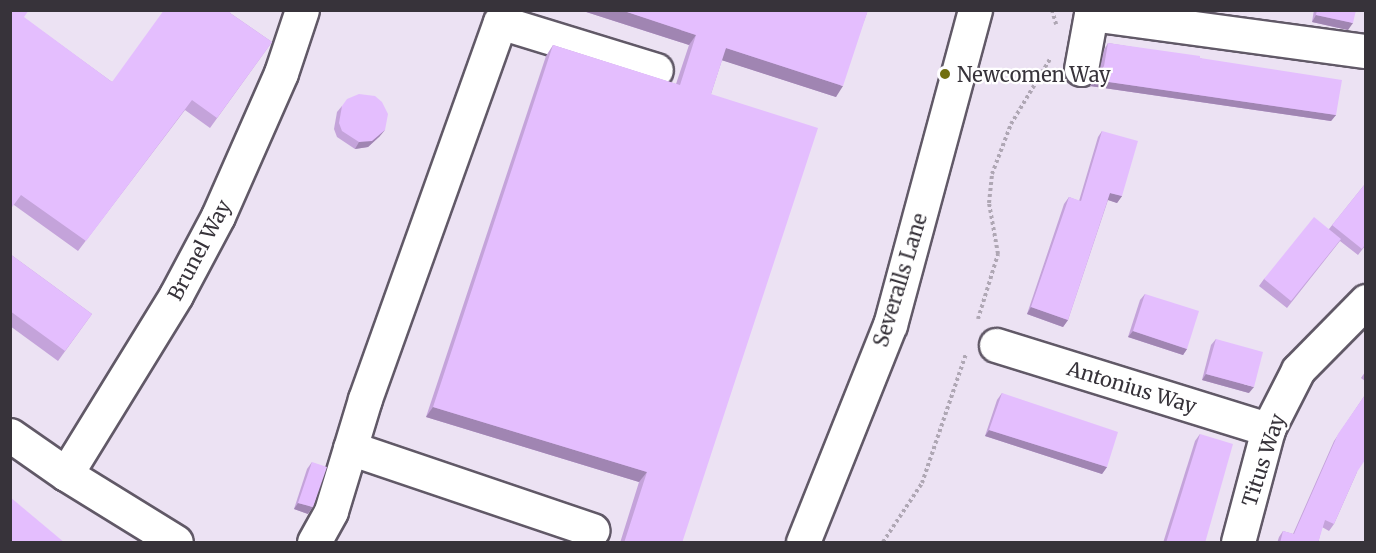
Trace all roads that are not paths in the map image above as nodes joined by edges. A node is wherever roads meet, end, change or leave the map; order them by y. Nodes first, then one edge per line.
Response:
1 (302, 10) edge
2 (975, 10) edge
3 (1091, 12) edge
4 (1365, 51) edge
5 (1067, 61) road end
6 (656, 70) dead end
7 (1365, 301) edge
8 (980, 338) road end
9 (1268, 429) junction
10 (10, 435) edge
11 (350, 448) junction
12 (66, 474) junction
13 (592, 530) dead end
14 (176, 543) edge
15 (314, 543) edge
16 (803, 543) edge
17 (1238, 543) edge

1 - 12 street, Brunel Way
2 - 16 street, Severalls Lane
3 - 4 street
3 - 5 street
6 - 11 street
7 - 9 street, Titus Way
8 - 9 street, Antonius Way
9 - 17 street, Titus Way
10 - 12 street
11 - 13 street
11 - 15 street
12 - 14 street

